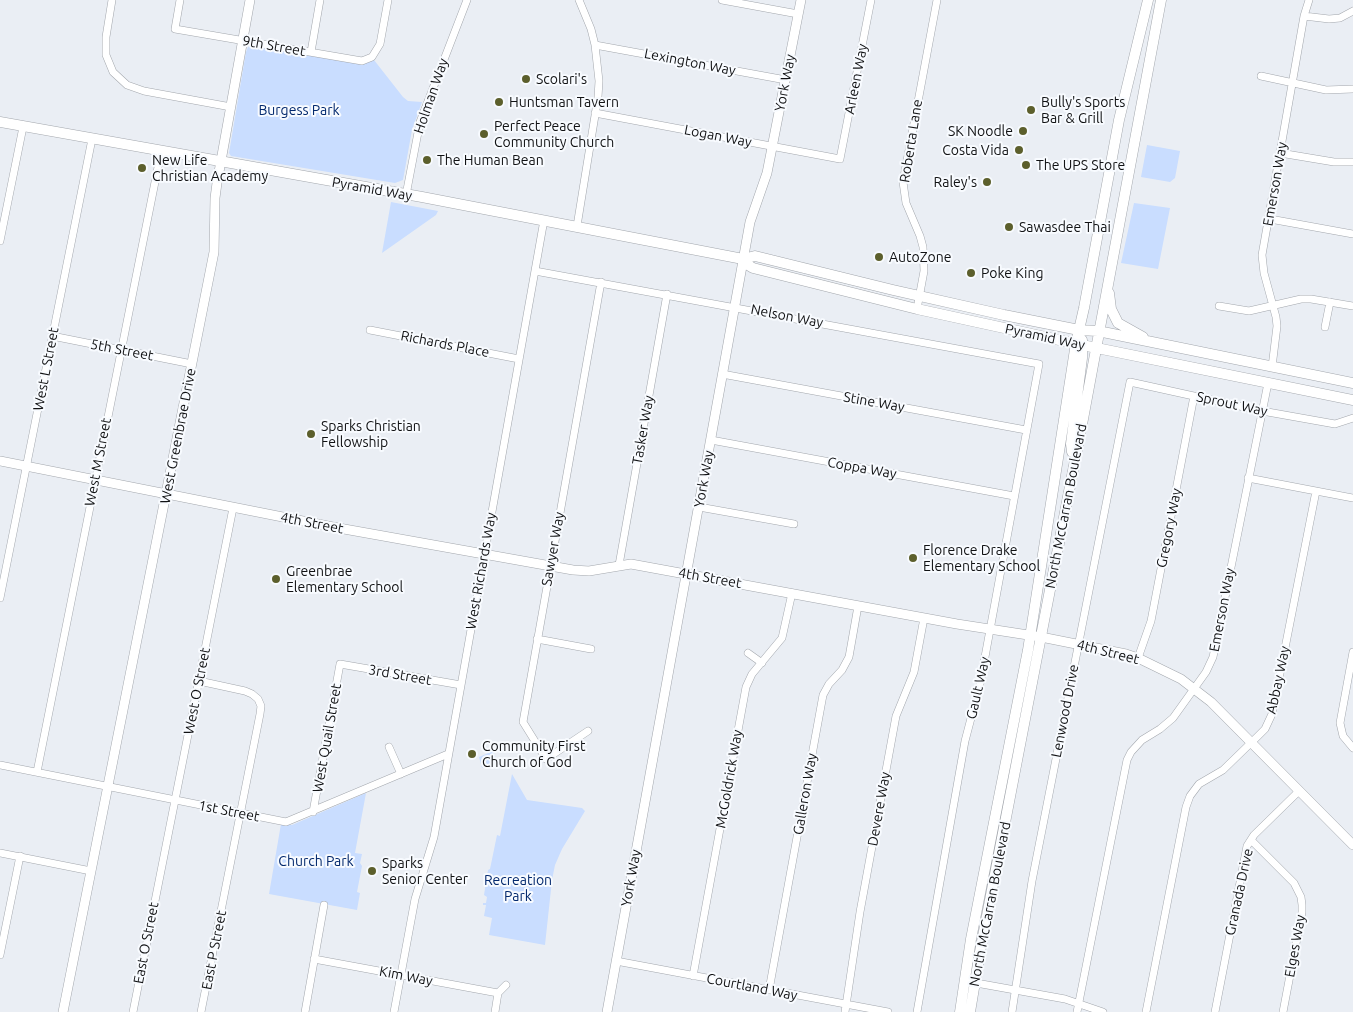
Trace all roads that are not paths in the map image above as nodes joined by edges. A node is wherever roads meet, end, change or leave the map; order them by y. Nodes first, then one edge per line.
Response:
1 (112, 0) edge
2 (180, 0) edge
3 (250, 0) edge
4 (320, 0) edge
5 (388, 0) edge
6 (467, 0) edge
7 (580, 0) edge
8 (722, 0) edge
9 (801, 0) edge
10 (871, 0) edge
11 (937, 0) edge
12 (1148, 0) edge
13 (1161, 0) edge
14 (1309, 0) edge
15 (1353, 12) edge
16 (798, 14) junction
17 (1304, 16) junction
18 (243, 40) junction
19 (595, 45) junction
20 (311, 52) junction
21 (1134, 57) junction
22 (1261, 76) dead end
23 (786, 80) junction
24 (1293, 81) junction
25 (1144, 88) junction
26 (1353, 89) edge
27 (231, 107) junction
28 (595, 113) junction
29 (0, 122) edge
30 (23, 127) junction
31 (92, 139) junction
32 (773, 146) junction
33 (160, 152) junction
34 (1280, 153) junction
35 (840, 159) joint
36 (1353, 162) edge
37 (221, 163) junction
38 (406, 194) junction
39 (1270, 219) junction
40 (544, 220) junction
41 (577, 226) junction
42 (1353, 234) edge
43 (0, 241) edge
44 (743, 259) junction
45 (535, 271) junction
46 (601, 282) junction
47 (1108, 282) junction
48 (667, 294) junction
49 (920, 296) junction
50 (1330, 302) junction
51 (1273, 305) junction
52 (734, 306) junction
53 (1220, 306) dead end
54 (1353, 306) edge
55 (917, 309) junction
56 (1325, 326) dead end
57 (370, 330) dead end
58 (1079, 330) junction
59 (1098, 331) junction
60 (52, 336) junction
61 (1155, 343) junction
62 (1079, 344) junction
63 (1095, 347) junction
64 (121, 349) junction
65 (519, 359) junction
66 (192, 364) junction
67 (1039, 364) joint
68 (1272, 367) junction
69 (722, 374) junction
70 (1130, 382) joint
71 (1268, 383) junction
72 (1353, 384) edge
73 (1194, 396) junction
74 (1353, 400) edge
75 (1262, 411) junction
76 (1353, 418) edge
77 (1026, 430) junction
78 (711, 440) junction
79 (0, 461) edge
80 (1074, 463) junction
81 (26, 466) junction
82 (1248, 478) junction
83 (95, 480) junction
84 (1316, 491) junction
85 (166, 494) junction
86 (1014, 496) junction
87 (1353, 498) edge
88 (699, 506) junction
89 (233, 508) junction
90 (794, 524) dead end
91 (484, 554) junction
92 (619, 565) junction
93 (550, 566) junction
94 (687, 574) junction
95 (792, 593) junction
96 (0, 598) edge
97 (858, 606) junction
98 (924, 618) junction
99 (990, 628) junction
100 (1035, 636) junction
101 (537, 639) junction
102 (1078, 644) junction
103 (592, 649) dead end
104 (1353, 652) edge
105 (748, 653) dead end
106 (1138, 658) junction
107 (762, 663) junction
108 (340, 664) joint
109 (198, 682) junction
110 (461, 686) junction
111 (1194, 688) junction
112 (588, 731) dead end
113 (1251, 743) junction
114 (389, 747) dead end
115 (1353, 748) edge
116 (448, 754) junction
117 (0, 765) edge
118 (36, 772) junction
119 (401, 774) junction
120 (108, 787) junction
121 (1299, 791) junction
122 (175, 800) junction
123 (314, 812) junction
124 (241, 813) junction
125 (1251, 840) junction
126 (1353, 845) edge
127 (0, 853) edge
128 (20, 856) junction
129 (91, 870) junction
130 (160, 874) joint
131 (324, 905) dead end
132 (0, 955) edge
133 (314, 959) junction
134 (616, 961) junction
135 (401, 975) junction
136 (693, 976) junction
137 (970, 982) junction
138 (506, 985) dead end
139 (1016, 989) junction
140 (769, 990) junction
141 (498, 994) junction
142 (1078, 1004) junction
143 (845, 1008) edge
144 (63, 1012) edge
145 (133, 1012) edge
146 (201, 1012) edge
147 (305, 1012) edge
148 (394, 1012) edge
149 (495, 1012) edge
150 (607, 1012) edge
151 (888, 1012) edge
152 (917, 1012) edge
153 (960, 1012) edge
154 (970, 1012) edge
155 (1012, 1012) edge
156 (1077, 1012) edge
157 (1103, 1012) edge
158 (1146, 1012) edge
159 (1215, 1012) edge
160 (1283, 1012) edge

1 - 27 street
2 - 18 street, 9th Street
3 - 18 street, West Greenbrae Drive
4 - 20 street
5 - 20 street, 9th Street
6 - 38 street, Holman Way
7 - 19 street
8 - 16 street
9 - 16 street, York Way
10 - 35 street, Arleen Way
11 - 49 street, Roberta Lane
12 - 21 main road, North McCarran Boulevard
13 - 25 main road, North McCarran Boulevard
14 - 17 street, Emerson Way
15 - 17 street
16 - 23 street, York Way
17 - 24 street, Emerson Way
18 - 20 street, 9th Street
18 - 27 street, West Greenbrae Drive
19 - 23 street, Lexington Way
19 - 28 street
21 - 25 main road
21 - 58 main road, North McCarran Boulevard
22 - 24 street
23 - 32 street, York Way
24 - 26 street
24 - 34 street, Emerson Way
25 - 47 main road, North McCarran Boulevard
27 - 37 street, West Greenbrae Drive
28 - 32 street, Logan Way
28 - 41 street
29 - 30 main road, Pyramid Way
30 - 31 main road, Pyramid Way
30 - 43 street
31 - 33 main road, Pyramid Way
31 - 60 street, West L Street
32 - 35 street, Logan Way
32 - 44 street, York Way
33 - 37 main road, Pyramid Way
33 - 64 street, West M Street
34 - 36 street
34 - 39 street, Emerson Way
37 - 38 main road, Pyramid Way
37 - 66 street, West Greenbrae Drive
38 - 40 main road, Pyramid Way
39 - 42 street
39 - 51 street, Emerson Way
40 - 41 main road, Pyramid Way
40 - 45 street, West Richards Way
41 - 44 main road, Pyramid Way
44 - 49 main road, Pyramid Way
44 - 52 street, York Way
44 - 55 main road, Pyramid Way
45 - 46 street, Nelson Way
45 - 65 street, West Richards Way
46 - 48 street, Nelson Way
46 - 93 street, Sawyer Way
47 - 59 main road, North McCarran Boulevard
47 - 61 main road
48 - 52 street, Nelson Way
48 - 92 street, Tasker Way
49 - 55 street, Roberta Lane
49 - 58 main road, Pyramid Way
50 - 51 street
50 - 54 street
50 - 56 street
51 - 53 street
51 - 68 street, Emerson Way
52 - 67 street, Nelson Way
52 - 69 street, York Way
55 - 62 main road, Pyramid Way
57 - 65 street, Richards Place
58 - 59 main road, Pyramid Way
58 - 62 main road, North McCarran Boulevard
59 - 61 main road, Pyramid Way
59 - 63 main road, North McCarran Boulevard
60 - 64 street, 5th Street
60 - 81 street, West L Street
61 - 68 main road, Pyramid Way
62 - 63 main road, Pyramid Way
62 - 80 main road
62 - 100 main road, North McCarran Boulevard
63 - 71 main road, Pyramid Way
63 - 80 main road, North McCarran Boulevard
64 - 66 street, 5th Street
64 - 83 street, West M Street
65 - 91 street, West Richards Way
66 - 85 street, West Greenbrae Drive
67 - 77 street, Gault Way
68 - 72 main road, Pyramid Way
69 - 77 street, Stine Way
69 - 78 street, York Way
70 - 73 street, Sprout Way
70 - 102 street, Lenwood Drive
71 - 74 main road, Pyramid Way
71 - 75 street, Emerson Way
73 - 75 street, Sprout Way
73 - 106 street, Gregory Way
75 - 76 street, Sprout Way
75 - 82 street, Emerson Way
77 - 86 street, Gault Way
78 - 86 street, Coppa Way
78 - 88 street, York Way
79 - 81 street, 4th Street
80 - 100 main road, North McCarran Boulevard
81 - 83 street, 4th Street
81 - 96 street, West L Street
82 - 84 street
82 - 111 street, Emerson Way
83 - 85 street, 4th Street
83 - 118 street, West M Street
84 - 87 street
84 - 113 street, Abbay Way
85 - 89 street, 4th Street
85 - 120 street, West Greenbrae Drive
86 - 99 street, Gault Way
88 - 90 street
88 - 94 street, York Way
89 - 91 street, 4th Street
89 - 109 street, West O Street
91 - 93 street, 4th Street
91 - 110 street, West Richards Way
92 - 93 street, 4th Street
92 - 94 street, 4th Street
93 - 101 street, Sawyer Way
94 - 95 street, 4th Street
94 - 134 street, York Way
95 - 97 street, 4th Street
95 - 107 street, McGoldrick Way
97 - 98 street, 4th Street
97 - 140 street, Galleron Way
98 - 99 street, 4th Street
98 - 143 street, Devere Way
99 - 100 street, 4th Street
99 - 152 street, Gault Way
100 - 102 street, 4th Street
100 - 137 main road, North McCarran Boulevard
101 - 103 street
101 - 112 street, Sawyer Way
102 - 106 street, 4th Street
102 - 139 street, Lenwood Drive
104 - 115 street
105 - 107 street
106 - 111 street, 4th Street
107 - 136 street, McGoldrick Way
108 - 110 street, 3rd Street
108 - 123 street, West Quail Street
109 - 122 street, West O Street
109 - 124 street, East P Street
110 - 116 street, West Richards Way
111 - 113 street, 4th Street
111 - 142 street, Emerson Way
113 - 121 street, 4th Street
113 - 158 street, Abbay Way
114 - 119 street
116 - 119 street, 1st Street
116 - 135 street, West Richards Way
117 - 118 street, 1st Street
118 - 120 street, 1st Street
119 - 123 street, 1st Street
120 - 122 street, 1st Street
120 - 129 street, West Greenbrae Drive
121 - 125 street, Granada Drive
121 - 126 street, 4th Street
122 - 124 street, 1st Street
122 - 130 street, West O Street
123 - 124 street, 1st Street
124 - 146 street, East P Street
125 - 159 street, Granada Drive
125 - 160 street, Elges Way
127 - 128 street
128 - 129 street
128 - 132 street
129 - 144 street, West Greenbrae Drive
130 - 145 street, East O Street
131 - 133 street
133 - 135 street, Kim Way
133 - 147 street
134 - 136 street, Courtland Way
134 - 150 street, York Way
135 - 141 street, Kim Way
135 - 148 street, West Richards Way
136 - 140 street, Courtland Way
137 - 139 street
137 - 153 main road, North McCarran Boulevard
137 - 154 main road, North McCarran Boulevard
138 - 141 street
139 - 142 street
139 - 155 street, Lenwood Drive
140 - 143 street, Courtland Way
141 - 149 street
142 - 156 street, Emerson Way
142 - 157 street
143 - 151 street, Courtland Way

